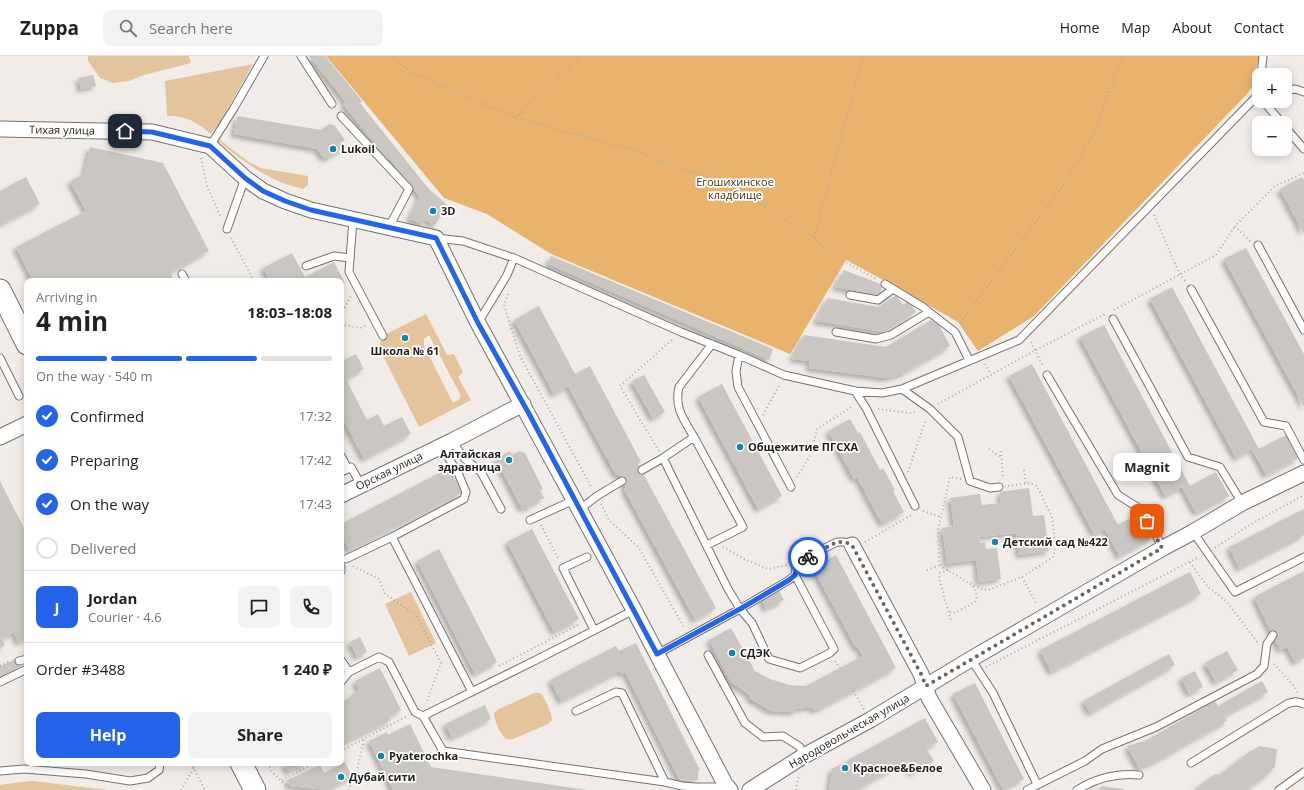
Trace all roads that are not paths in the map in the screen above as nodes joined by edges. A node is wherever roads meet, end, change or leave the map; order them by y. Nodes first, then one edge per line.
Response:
1 (264, 56) edge
2 (301, 56) edge
3 (1263, 56) edge
4 (1262, 68) edge
5 (1292, 90) edge
6 (1304, 92) edge
7 (332, 104) dead end
8 (1252, 105) edge
9 (1269, 108) edge
10 (341, 116) dead end
11 (1276, 116) edge
12 (0, 129) edge
13 (1292, 135) edge
14 (210, 146) junction
15 (1304, 149) edge
16 (245, 178) junction
17 (353, 220) junction
18 (389, 227) junction
19 (227, 229) dead end
20 (436, 238) junction
21 (1258, 245) road end
22 (350, 258) junction
23 (514, 258) junction
24 (306, 266) dead end
25 (885, 284) road end
26 (893, 288) junction
27 (1191, 289) road end
28 (0, 290) edge
29 (850, 295) dead end
30 (928, 312) junction
31 (1113, 319) dead end
32 (478, 323) junction
33 (1304, 330) edge
34 (836, 332) dead end
35 (383, 336) dead end
36 (24, 339) edge
37 (712, 344) junction
38 (739, 355) junction
39 (0, 358) edge
40 (968, 360) junction
41 (1047, 375) road end
42 (902, 389) junction
43 (855, 391) junction
44 (19, 396) dead end
45 (523, 404) junction
46 (24, 425) edge
47 (0, 437) edge
48 (694, 438) junction
49 (446, 444) junction
50 (663, 458) junction
51 (1304, 460) edge
52 (344, 462) edge
53 (351, 467) dead end
54 (642, 470) dead end
55 (344, 471) edge
56 (1304, 473) edge
57 (622, 481) dead end
58 (360, 485) junction
59 (791, 487) road end
60 (1001, 487) road end
61 (344, 493) edge
62 (1242, 503) junction
63 (576, 505) junction
64 (915, 506) road end
65 (501, 509) dead end
66 (530, 520) dead end
67 (1193, 532) junction
68 (392, 537) junction
69 (706, 545) junction
70 (854, 547) joint
71 (1162, 548) junction
72 (587, 557) dead end
73 (1304, 557) edge
74 (346, 559) road end
75 (795, 575) junction
76 (740, 609) junction
77 (634, 610) junction
78 (594, 630) junction
79 (1273, 635) dead end
80 (657, 654) junction
81 (708, 655) dead end
82 (24, 660) edge
83 (19, 661) dead end
84 (344, 664) edge
85 (975, 665) junction
86 (24, 670) edge
87 (349, 672) junction
88 (344, 678) edge
89 (0, 682) edge
90 (926, 686) junction
91 (472, 692) junction
92 (1304, 704) edge
93 (576, 711) dead end
94 (423, 716) junction
95 (802, 757) junction
96 (1191, 763) dead end
97 (160, 766) edge
98 (243, 766) edge
99 (0, 771) edge
100 (1304, 772) edge
101 (1138, 775) dead end
102 (665, 782) junction
103 (1038, 784) junction
104 (728, 787) edge
105 (255, 790) edge
106 (750, 790) edge
107 (983, 790) edge
108 (1027, 790) edge
109 (1077, 790) edge
110 (1279, 790) edge

1 - 14 lane
2 - 7 lane
3 - 4 lane
5 - 6 lane
8 - 40 lane
9 - 11 lane
10 - 18 lane
12 - 14 street, Тихая улица
13 - 15 lane
14 - 16 street, Тихая улица
16 - 17 street, Тихая улица
16 - 19 lane
17 - 18 street, Тихая улица
17 - 22 lane
18 - 20 street, Тихая улица
20 - 23 lane
20 - 32 street
21 - 33 lane
22 - 24 lane
22 - 35 lane
23 - 32 lane
23 - 37 lane
25 - 26 lane
26 - 29 lane
26 - 30 lane
27 - 51 lane
28 - 36 main road
30 - 34 lane
30 - 40 lane
31 - 62 lane
32 - 45 street
37 - 38 lane
37 - 48 lane
38 - 43 lane
38 - 59 lane
39 - 44 lane
40 - 42 lane
41 - 71 lane
42 - 43 lane
42 - 60 lane
43 - 64 lane
45 - 49 street, Орская улица
45 - 63 street
46 - 47 street
48 - 50 lane
48 - 69 lane
49 - 58 street, Орская улица
49 - 65 lane
49 - 68 lane
50 - 54 lane
50 - 69 lane
52 - 55 lane
53 - 58 lane
56 - 62 street, Народовольческая улица
57 - 63 lane
58 - 61 street, Орская улица
62 - 67 street, Народовольческая улица
63 - 66 lane
63 - 77 street
67 - 71 street, Народовольческая улица
67 - 73 lane
68 - 74 lane
68 - 91 lane
69 - 76 lane
70 - 75 lane
70 - 90 street
71 - 85 street, Народовольческая улица
72 - 78 lane
75 - 76 lane
75 - 76 lane
76 - 80 lane
77 - 78 lane
77 - 80 street
78 - 91 lane
79 - 103 lane
80 - 104 street
81 - 95 lane
82 - 83 lane
84 - 87 lane
85 - 90 street, Народовольческая улица
85 - 103 lane
86 - 89 lane
87 - 88 lane
87 - 94 lane
90 - 95 street, Народовольческая улица
90 - 107 street
91 - 94 lane
92 - 96 lane
93 - 102 lane
94 - 102 lane
95 - 106 street, Народовольческая улица
97 - 99 lane
98 - 105 main road
100 - 110 lane
101 - 109 lane
102 - 104 lane
103 - 108 lane

